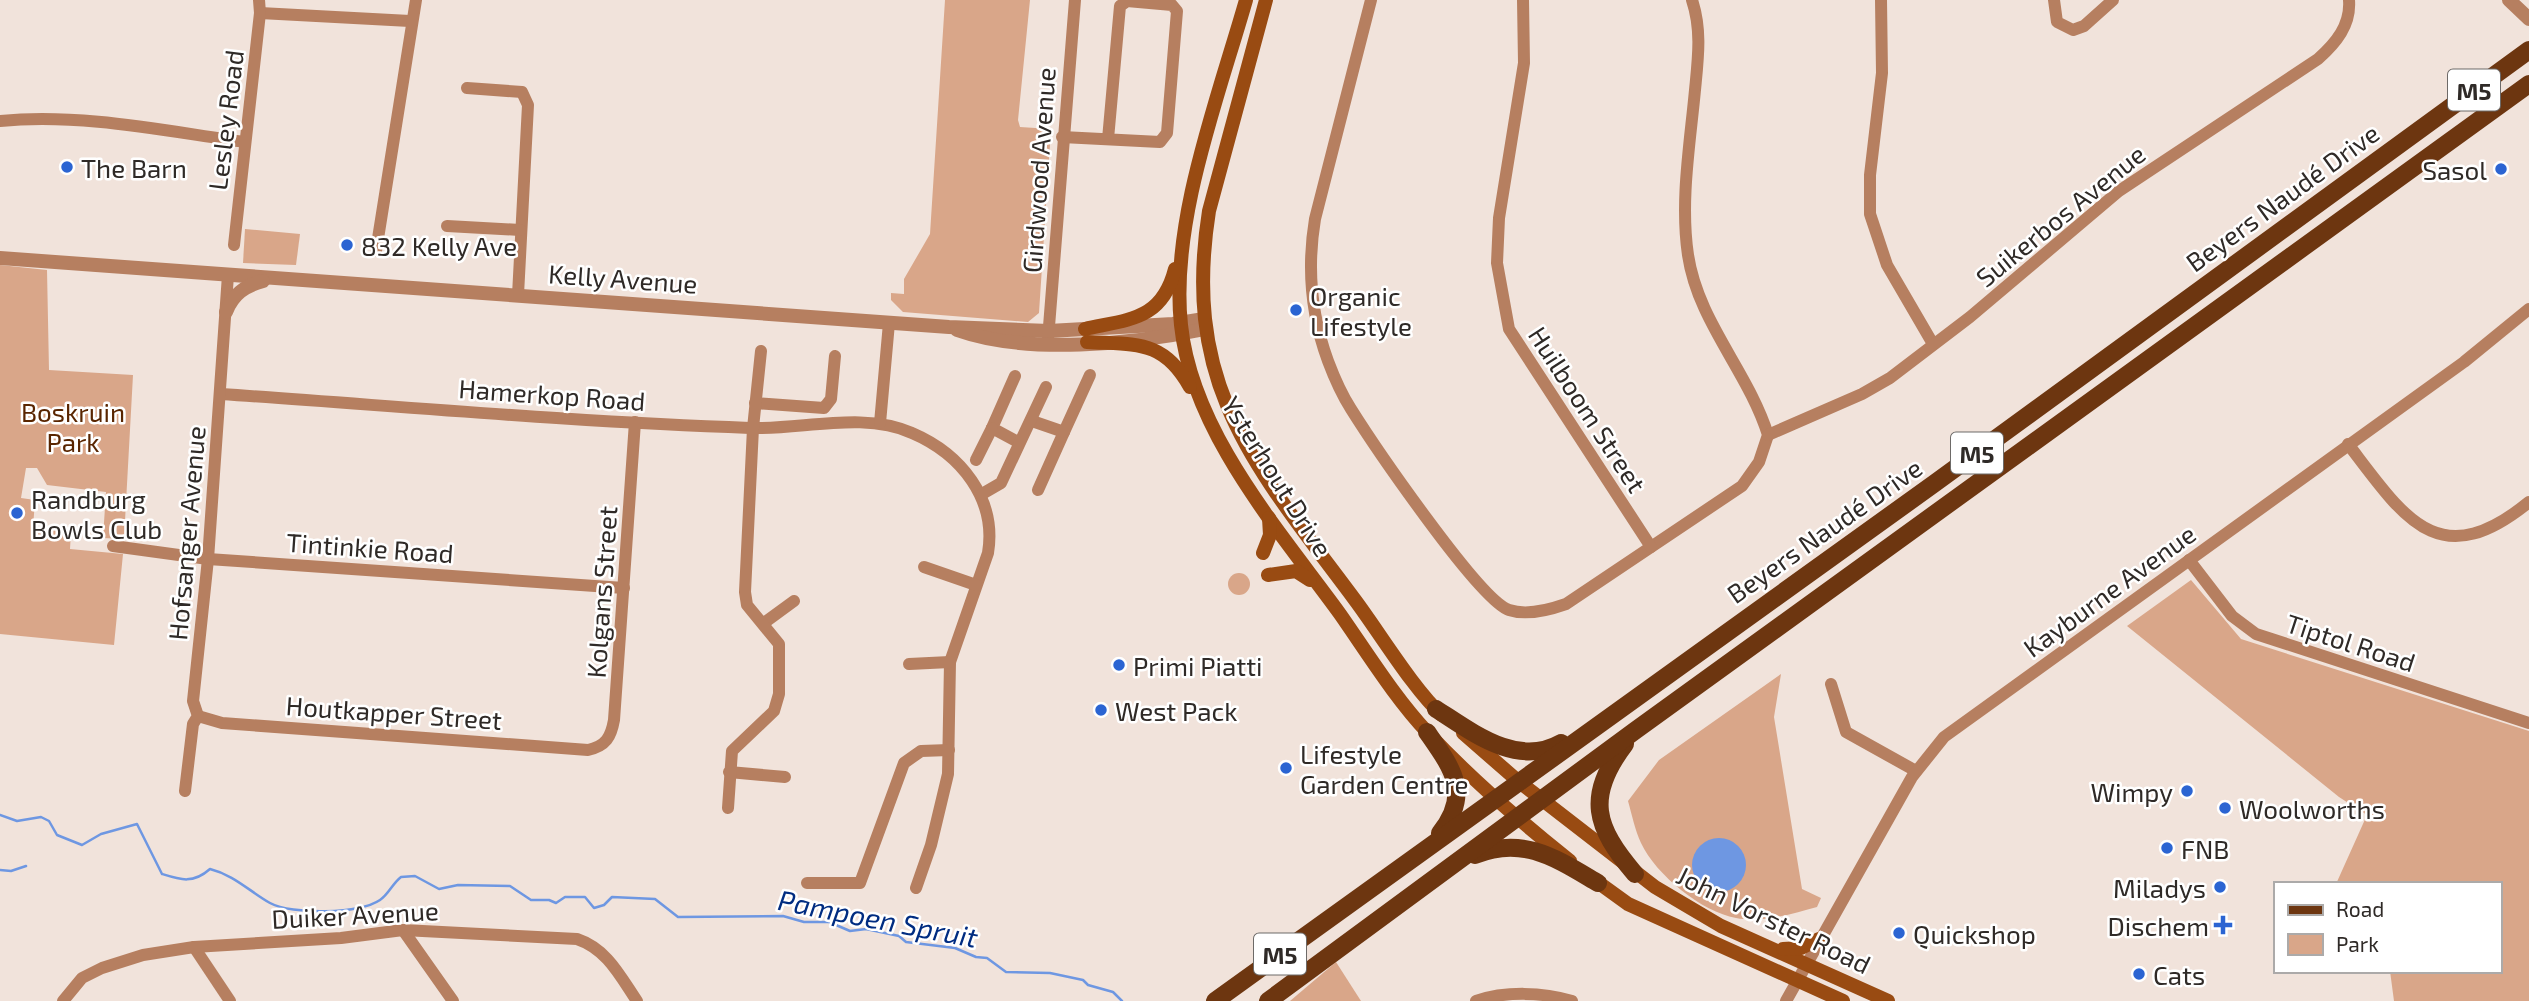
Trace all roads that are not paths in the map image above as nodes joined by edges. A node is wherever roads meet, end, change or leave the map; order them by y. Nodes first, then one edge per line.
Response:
1 (416, 0) edge
2 (1074, 0) edge
3 (1246, 0) edge
4 (1266, 0) edge
5 (1371, 0) edge
6 (1523, 0) edge
7 (1692, 0) edge
8 (1881, 0) edge
9 (2054, 0) edge
10 (2113, 0) edge
11 (2349, 0) edge
12 (2509, 0) edge
13 (260, 7) edge
14 (2529, 19) edge
15 (410, 21) junction
16 (2529, 50) edge
17 (2529, 84) edge
18 (467, 88) dead end
19 (0, 121) edge
20 (1062, 137) junction
21 (1108, 139) junction
22 (245, 142) junction
23 (447, 226) dead end
24 (520, 230) junction
25 (1184, 241) junction
26 (234, 245) dead end
27 (376, 251) dead end
28 (0, 258) edge
29 (228, 275) junction
30 (271, 279) junction
31 (518, 295) junction
32 (2529, 309) edge
33 (226, 312) junction
34 (889, 323) junction
35 (1204, 324) junction
36 (1181, 328) junction
37 (1086, 336) junction
38 (1049, 337) junction
39 (1933, 344) junction
40 (761, 351) dead end
41 (835, 356) dead end
42 (1090, 375) dead end
43 (1015, 376) dead end
44 (1046, 387) dead end
45 (220, 394) junction
46 (755, 403) junction
47 (1208, 418) junction
48 (1032, 421) junction
49 (635, 422) junction
50 (880, 423) junction
51 (753, 428) junction
52 (992, 428) junction
53 (1064, 432) junction
54 (1768, 435) junction
55 (1018, 442) junction
56 (2348, 444) junction
57 (976, 460) dead end
58 (1038, 490) dead end
59 (982, 494) junction
60 (2529, 502) edge
61 (1269, 514) junction
62 (113, 546) dead end
63 (1651, 547) junction
64 (1263, 553) dead end
65 (208, 559) junction
66 (2189, 560) junction
67 (924, 567) dead end
68 (1268, 575) dead end
69 (976, 585) junction
70 (624, 588) junction
71 (1322, 590) junction
72 (794, 601) dead end
73 (764, 623) junction
74 (950, 662) junction
75 (909, 664) dead end
76 (1831, 684) dead end
77 (1436, 709) junction
78 (1609, 715) junction
79 (198, 716) junction
80 (2529, 723) edge
81 (1636, 730) junction
82 (1427, 733) junction
83 (589, 750) joint
84 (949, 750) junction
85 (1916, 771) junction
86 (729, 772) junction
87 (785, 777) dead end
88 (1518, 780) junction
89 (185, 791) dead end
90 (1496, 797) junction
91 (1542, 800) junction
92 (728, 808) dead end
93 (1518, 817) junction
94 (1427, 849) junction
95 (1446, 870) junction
96 (1635, 874) junction
97 (807, 883) dead end
98 (1598, 883) junction
99 (916, 888) dead end
100 (403, 930) junction
101 (1819, 939) junction
102 (194, 947) junction
103 (1772, 948) junction
104 (1807, 962) junction
105 (1797, 980) junction
106 (63, 1001) edge
107 (230, 1001) edge
108 (453, 1001) edge
109 (637, 1001) edge
110 (1214, 1001) edge
111 (1268, 1001) edge
112 (1476, 1001) edge
113 (1572, 1001) edge
114 (1786, 1001) edge
115 (1843, 1001) edge
116 (1888, 1001) edge

1 - 15 street
2 - 20 street, Girdwood Avenue
3 - 25 main road, Ysterhout Drive
4 - 35 main road, Ysterhout Drive
5 - 63 street
6 - 63 street, Huilboom Street
7 - 54 street
8 - 39 street
9 - 10 street
11 - 39 street, Suikerbos Avenue
12 - 14 street
13 - 15 street
13 - 22 street, Lesley Road
15 - 27 street
16 - 78 main road, Beyers Naudé Drive / M5
17 - 81 main road, Beyers Naudé Drive / M5
18 - 24 street
19 - 22 street
20 - 21 street
20 - 38 street, Girdwood Avenue
21 - 21 street
22 - 26 street, Lesley Road
23 - 24 street
24 - 31 street
25 - 36 main road, Ysterhout Drive
25 - 37 main road
28 - 29 street, Kelly Avenue
29 - 30 street, Kelly Avenue
29 - 33 street, Hofsanger Avenue
30 - 31 street, Kelly Avenue
30 - 33 street
31 - 34 street, Kelly Avenue
32 - 56 street, Kayburne Avenue
33 - 45 street, Hofsanger Avenue
34 - 38 street, Kelly Avenue
34 - 50 street
35 - 36 street, Kelly Avenue
35 - 77 main road, Ysterhout Drive
36 - 37 street, Kelly Avenue
36 - 47 main road, Ysterhout Drive
37 - 38 street, Kelly Avenue
37 - 47 main road
39 - 54 street, Suikerbos Avenue
40 - 46 street
41 - 46 street
42 - 53 street
43 - 52 street
44 - 48 street
45 - 49 street, Hamerkop Road
45 - 65 street, Hofsanger Avenue
46 - 51 street
47 - 61 main road, Ysterhout Drive
48 - 53 street
48 - 55 street
49 - 51 street, Hamerkop Road
49 - 70 street, Kolgans Street
50 - 51 street, Hamerkop Road
50 - 59 street, Hamerkop Road
51 - 73 street
52 - 55 street
52 - 57 street
53 - 58 street
54 - 63 street
55 - 59 street
56 - 60 street
56 - 66 street, Kayburne Avenue
59 - 69 street
61 - 64 main road
61 - 71 main road, Ysterhout Drive
62 - 65 street, Tintinkie Road
65 - 70 street, Tintinkie Road
65 - 79 street, Hofsanger Avenue
66 - 80 street, Tiptol Road
66 - 85 street, Kayburne Avenue
67 - 69 street
68 - 71 main road
69 - 74 street
70 - 83 street, Kolgans Street
71 - 82 main road, Ysterhout Drive
72 - 73 street
73 - 86 street
74 - 75 street
74 - 84 street
76 - 85 street
77 - 78 main road
77 - 88 main road, Ysterhout Drive
78 - 88 main road, Beyers Naudé Drive / M5
79 - 83 street, Houtkapper Street
79 - 89 street, Hofsanger Avenue
81 - 91 main road, Beyers Naudé Drive / M5
81 - 96 main road
82 - 90 main road, Ysterhout Drive
82 - 94 main road
84 - 97 street
84 - 99 street
85 - 101 street, Kayburne Avenue
86 - 87 street
86 - 92 street
88 - 90 main road, Beyers Naudé Drive / M5
88 - 91 main road, John Vorster Road
90 - 93 main road, Ysterhout Drive
90 - 94 main road, Beyers Naudé Drive / M5
91 - 93 main road, Beyers Naudé Drive / M5
91 - 96 main road, John Vorster Road
93 - 95 main road, Beyers Naudé Drive / M5
93 - 98 main road, John Vorster Road
94 - 110 main road, Beyers Naudé Drive / M5
95 - 98 main road
95 - 111 main road, Beyers Naudé Drive / M5
96 - 103 main road, John Vorster Road
98 - 105 main road, John Vorster Road
100 - 102 street, Duiker Avenue
100 - 108 street
100 - 109 street, Duiker Avenue
101 - 103 main road
101 - 104 street, Kayburne Avenue
102 - 106 street, Duiker Avenue
102 - 107 street
103 - 104 main road, John Vorster Road
104 - 105 street, Kayburne Avenue
104 - 116 main road, John Vorster Road
105 - 114 street, Kayburne Avenue
105 - 115 main road, John Vorster Road
112 - 113 street

